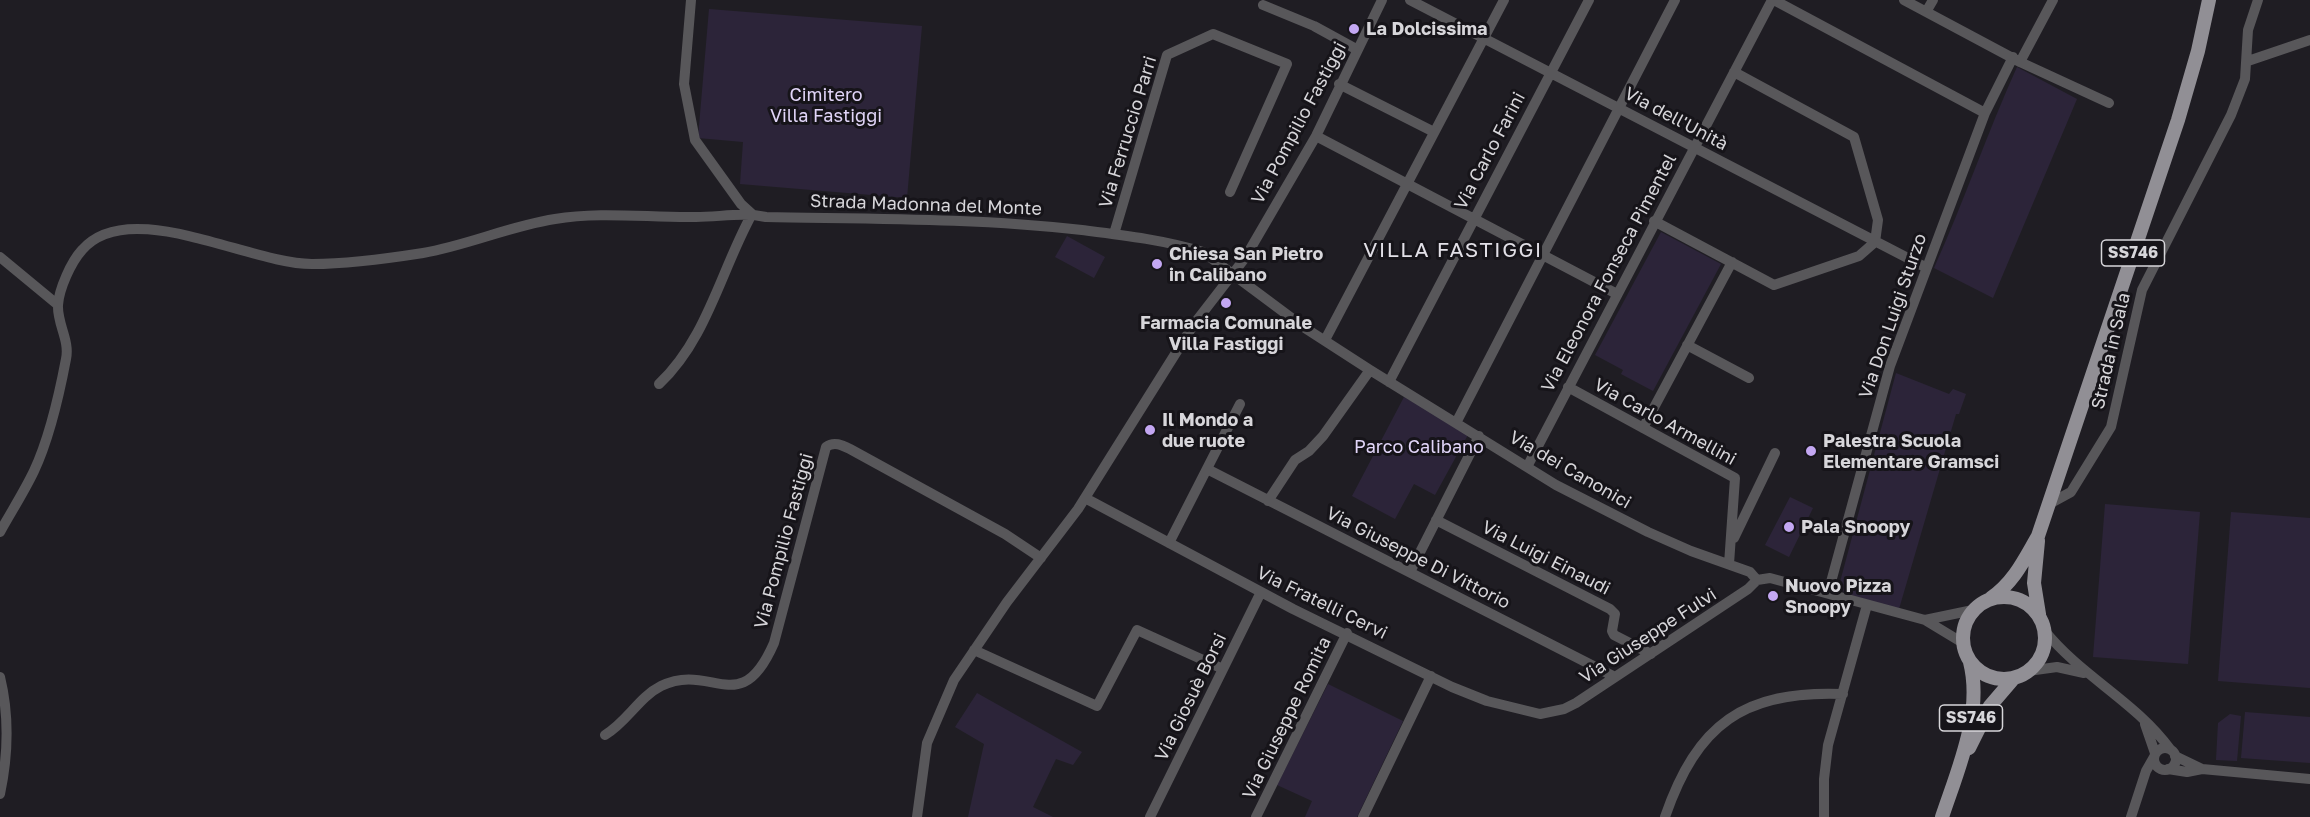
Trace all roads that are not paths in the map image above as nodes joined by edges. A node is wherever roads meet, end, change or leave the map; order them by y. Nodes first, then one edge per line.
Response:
1 (691, 0) edge
2 (1382, 0) edge
3 (1410, 0) edge
4 (1504, 0) edge
5 (1589, 0) edge
6 (1675, 0) edge
7 (1773, 0) edge
8 (1904, 0) edge
9 (1933, 0) edge
10 (2053, 0) edge
11 (2209, 0) edge
12 (2258, 0) edge
13 (1263, 5) dead end
14 (1926, 12) junction
15 (1485, 37) junction
16 (2310, 40) edge
17 (1356, 49) junction
18 (2017, 59) junction
19 (2248, 61) junction
20 (1551, 71) junction
21 (1734, 72) junction
22 (1339, 84) junction
23 (2109, 103) dead end
24 (1619, 106) junction
25 (1985, 113) junction
26 (1434, 132) junction
27 (1316, 136) junction
28 (1694, 147) junction
29 (1407, 183) junction
30 (1230, 192) dead end
31 (752, 214) junction
32 (1473, 218) junction
33 (1654, 220) junction
34 (1114, 234) junction
35 (1875, 242) junction
36 (1542, 254) junction
37 (0, 257) edge
38 (1731, 262) junction
39 (1925, 267) junction
40 (1232, 274) junction
41 (1617, 294) junction
42 (58, 304) junction
43 (1325, 340) junction
44 (1687, 345) junction
45 (1370, 370) junction
46 (1749, 378) dead end
47 (1389, 382) junction
48 (659, 384) dead end
49 (1568, 387) junction
50 (1240, 404) dead end
51 (1457, 421) junction
52 (1643, 429) junction
53 (1479, 436) junction
54 (1774, 453) dead end
55 (1527, 467) junction
56 (1207, 469) junction
57 (1085, 498) junction
58 (1268, 501) junction
59 (2049, 504) junction
60 (1436, 520) junction
61 (0, 532) edge
62 (2038, 536) junction
63 (1169, 543) junction
64 (1731, 544) junction
65 (1041, 558) junction
66 (1729, 564) junction
67 (1410, 572) junction
68 (1757, 580) junction
69 (1261, 592) junction
70 (1828, 593) junction
71 (1990, 598) junction
72 (1867, 605) junction
73 (1973, 610) junction
74 (2040, 616) junction
75 (1925, 620) junction
76 (2045, 631) junction
77 (1347, 633) junction
78 (1963, 644) junction
79 (974, 650) junction
80 (1651, 654) junction
81 (1970, 662) junction
82 (1223, 669) junction
83 (2028, 672) junction
84 (2090, 675) junction
85 (1431, 676) junction
86 (0, 677) edge
87 (1616, 677) junction
88 (2014, 678) junction
89 (1843, 694) junction
90 (1552, 713) joint
91 (2143, 718) junction
92 (605, 735) dead end
93 (2173, 752) junction
94 (2154, 755) junction
95 (2166, 770) junction
96 (2202, 770) junction
97 (1957, 774) junction
98 (2310, 779) edge
99 (2141, 788) junction
100 (0, 794) edge
101 (917, 817) edge
102 (1150, 817) edge
103 (1256, 817) edge
104 (1363, 817) edge
105 (1665, 817) edge
106 (1824, 817) edge
107 (1942, 817) edge
108 (2131, 817) edge

1 - 31 street
2 - 17 street, Via Pompilio Fastiggi
3 - 15 street, Via dell'Unità
4 - 15 street
5 - 20 street, Via Carlo Farini
6 - 24 street
7 - 21 street, Via Eleonora Fonseca Pimentel
7 - 25 street
8 - 14 street
9 - 14 street
10 - 18 street, Via Don Luigi Sturzo
11 - 59 main road, SS746
12 - 19 street, Strada in Sala
13 - 17 street
14 - 18 street
15 - 20 street, Via dell'Unità
15 - 26 street
16 - 19 street
17 - 22 street, Via Pompilio Fastiggi
18 - 23 street
18 - 25 street, Via Don Luigi Sturzo
19 - 59 street, Strada in Sala
20 - 24 street, Via dell'Unità
20 - 32 street, Via Carlo Farini
21 - 28 street, Via Eleonora Fonseca Pimentel
21 - 35 street
22 - 26 street
22 - 27 street, Via Pompilio Fastiggi
24 - 28 street, Via dell'Unità
24 - 36 street
25 - 39 street, Via Don Luigi Sturzo
26 - 29 street
27 - 29 street
27 - 40 street, Via Pompilio Fastiggi
28 - 33 street, Via Eleonora Fonseca Pimentel
28 - 35 street, Via dell'Unità
29 - 32 street
29 - 43 street
30 - 34 street, Via Ferruccio Parri
31 - 34 street, Strada Madonna del Monte
31 - 42 street, Strada Madonna del Monte
31 - 48 street
32 - 36 street
32 - 47 street, Via Carlo Farini
33 - 38 street
33 - 41 street, Via Eleonora Fonseca Pimentel
34 - 40 street, Strada Madonna del Monte
35 - 38 street
35 - 39 street, Via dell'Unità
36 - 41 street
36 - 51 street
37 - 42 street
38 - 44 street
39 - 70 street, Via Don Luigi Sturzo
40 - 43 street, Via dei Canonici
40 - 57 street, Via Pompilio Fastiggi
41 - 49 street, Via Eleonora Fonseca Pimentel
42 - 61 street
43 - 45 street, Via dei Canonici
44 - 46 street
44 - 52 street
45 - 47 street, Via dei Canonici
45 - 58 street
47 - 51 street, Via dei Canonici
49 - 52 street, Via Carlo Armellini
49 - 55 street, Via Eleonora Fonseca Pimentel
50 - 56 street
51 - 53 street, Via dei Canonici
52 - 64 street, Via Carlo Armellini
53 - 55 street, Via dei Canonici
53 - 60 street
54 - 64 street
55 - 66 street, Via dei Canonici
56 - 58 street, Via Giuseppe Di Vittorio
56 - 63 street
57 - 63 street, Via Fratelli Cervi
57 - 65 street, Via Pompilio Fastiggi
58 - 67 street, Via Giuseppe Di Vittorio
59 - 62 main road, SS746
60 - 67 street
60 - 80 street, Via Luigi Einaudi
62 - 71 main road, SS746
62 - 74 main road, SS746
63 - 69 street, Via Fratelli Cervi
64 - 66 street, Via Carlo Armellini
65 - 79 street, Via Pompilio Fastiggi
65 - 92 street, Via Pompilio Fastiggi
66 - 68 street, Via dei Canonici
67 - 87 street, Via Giuseppe Di Vittorio
68 - 70 street, Via dei Canonici
68 - 80 street, Via Giuseppe Fulvi
69 - 77 street, Via Fratelli Cervi
69 - 82 street, Via Giosuè Borsi
70 - 72 street, Via dei Canonici
71 - 73 main road, SS746
71 - 74 main road
72 - 75 street, Via dei Canonici
72 - 89 street
73 - 75 street, Via dei Canonici
73 - 78 main road
74 - 76 main road, SS746
75 - 78 street, Via dei Canonici
76 - 83 main road
76 - 84 street
77 - 85 street, Via Fratelli Cervi
77 - 103 street, Via Giuseppe Romita
78 - 81 main road, SS746
79 - 82 street
79 - 101 street, Via Pompilio Fastiggi
80 - 87 street, Via Giuseppe Fulvi
81 - 88 main road, SS746
81 - 97 main road, SS746
82 - 102 street, Via Giosuè Borsi
83 - 84 street
83 - 88 main road, SS746
84 - 91 street
85 - 90 street, Via Fratelli Cervi
85 - 104 street
86 - 100 street
87 - 90 street, Via Giuseppe Fulvi
88 - 97 main road, SS746
89 - 105 street
89 - 106 street
91 - 93 street
91 - 94 street
93 - 94 street
93 - 95 street
93 - 96 street
94 - 95 street
94 - 99 street
95 - 96 street
95 - 99 street
96 - 98 street
97 - 107 main road, SS746
99 - 108 street

